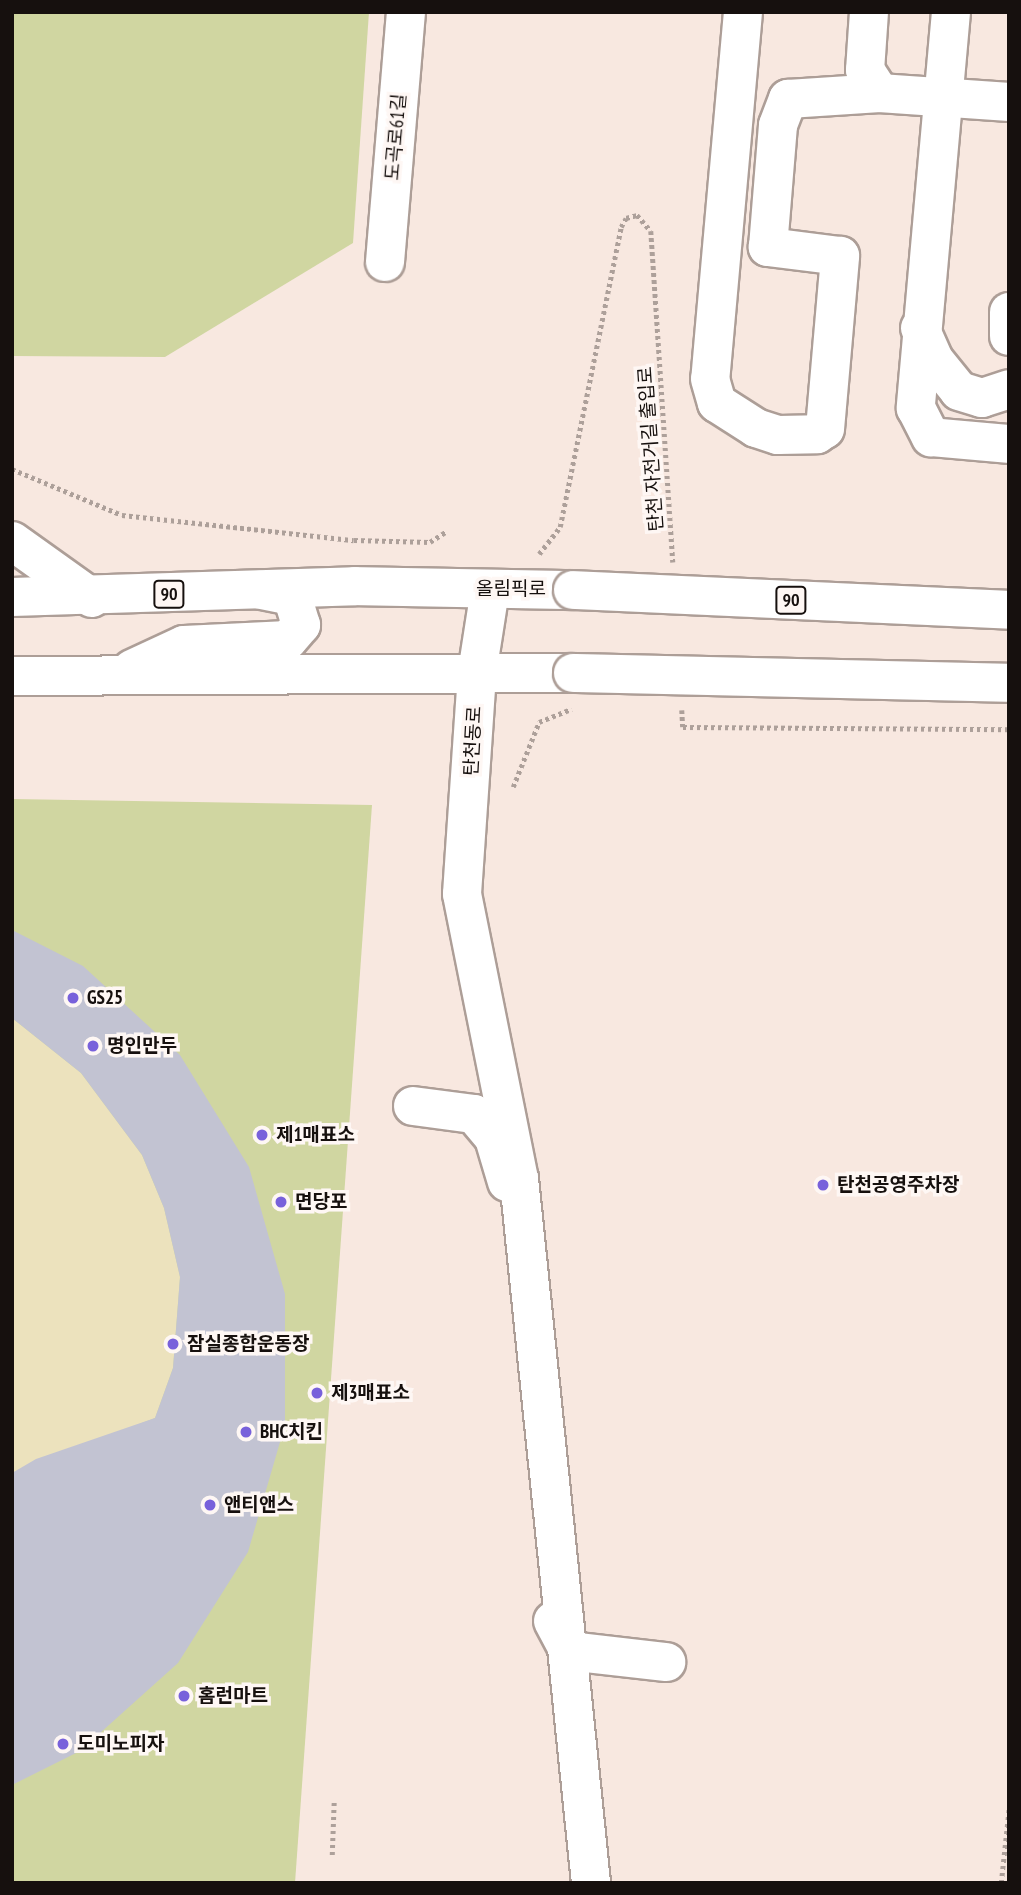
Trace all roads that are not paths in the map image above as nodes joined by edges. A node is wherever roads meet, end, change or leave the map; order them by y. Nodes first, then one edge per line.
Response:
1 (406, 12) edge
2 (743, 12) edge
3 (869, 12) edge
4 (951, 12) edge
5 (880, 93) junction
6 (943, 96) junction
7 (1009, 102) edge
8 (385, 262) dead end
9 (1009, 312) edge
10 (920, 327) junction
11 (1009, 336) edge
12 (1009, 389) edge
13 (1009, 444) edge
14 (12, 541) edge
15 (247, 590) junction
16 (490, 590) junction
17 (12, 597) edge
18 (92, 598) junction
19 (1009, 610) edge
20 (477, 673) junction
21 (121, 674) junction
22 (23, 679) edge
23 (1009, 684) edge
24 (413, 1106) dead end
25 (569, 1651) junction
26 (666, 1662) dead end
27 (591, 1883) edge

1 - 8 main road, 도곡로61길
2 - 5 main road
3 - 5 main road
4 - 6 main road
5 - 6 main road
6 - 7 main road
6 - 10 main road
9 - 11 main road
10 - 12 main road
10 - 13 main road
14 - 18 main road
15 - 16 main road, 올림픽로 / 90
15 - 18 main road, 올림픽로 / 90
15 - 21 main road
16 - 19 main road, 올림픽로 / 90, bridge
16 - 20 main road, 탄천동로
17 - 18 main road, 올림픽로 / 90
20 - 21 main road
20 - 23 main road, bridge
20 - 25 main road, 탄천동로
21 - 22 main road
24 - 25 main road
25 - 26 main road
25 - 27 main road, 탄천동로

